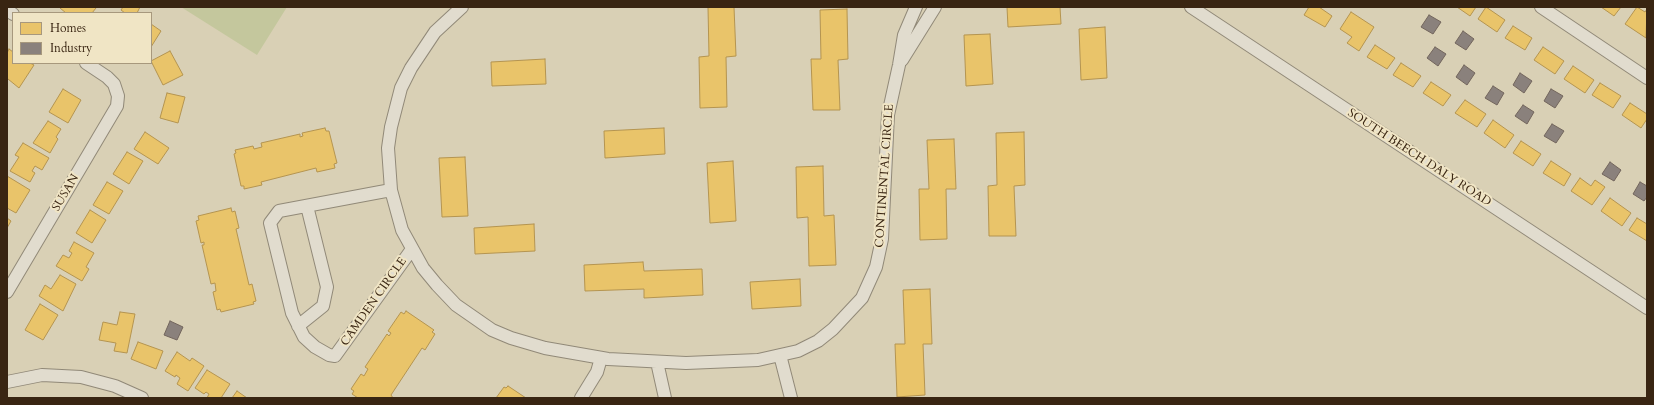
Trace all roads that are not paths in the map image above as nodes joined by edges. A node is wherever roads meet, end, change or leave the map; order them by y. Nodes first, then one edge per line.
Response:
1 (462, 7) edge
2 (916, 7) edge
3 (935, 7) edge
4 (1191, 7) edge
5 (1542, 7) edge
6 (87, 64) edge
7 (899, 65) junction
8 (1647, 78) edge
9 (391, 190) junction
10 (307, 206) junction
11 (412, 249) junction
12 (7, 292) edge
13 (1647, 308) edge
14 (298, 326) junction
15 (780, 355) junction
16 (601, 358) junction
17 (656, 362) junction
18 (7, 382) edge
19 (142, 398) edge
20 (582, 398) edge
21 (665, 398) edge
22 (791, 398) edge

1 - 9 street, CONTINENTAL CIRCLE
2 - 7 street, CONTINENTAL CIRCLE
3 - 7 street, CONTINENTAL CIRCLE
4 - 13 street, SOUTH BEECH DALY ROAD
5 - 8 street
6 - 12 street, SUSAN
7 - 15 street, CONTINENTAL CIRCLE
9 - 10 street, CAMDEN CIRCLE
9 - 11 street, CONTINENTAL CIRCLE
10 - 14 street
10 - 14 street, CAMDEN CIRCLE
11 - 14 street, CAMDEN CIRCLE
11 - 16 street, CONTINENTAL CIRCLE
15 - 17 street, CONTINENTAL CIRCLE
15 - 22 street
16 - 17 street, CONTINENTAL CIRCLE
16 - 20 street
17 - 21 street
18 - 19 street

